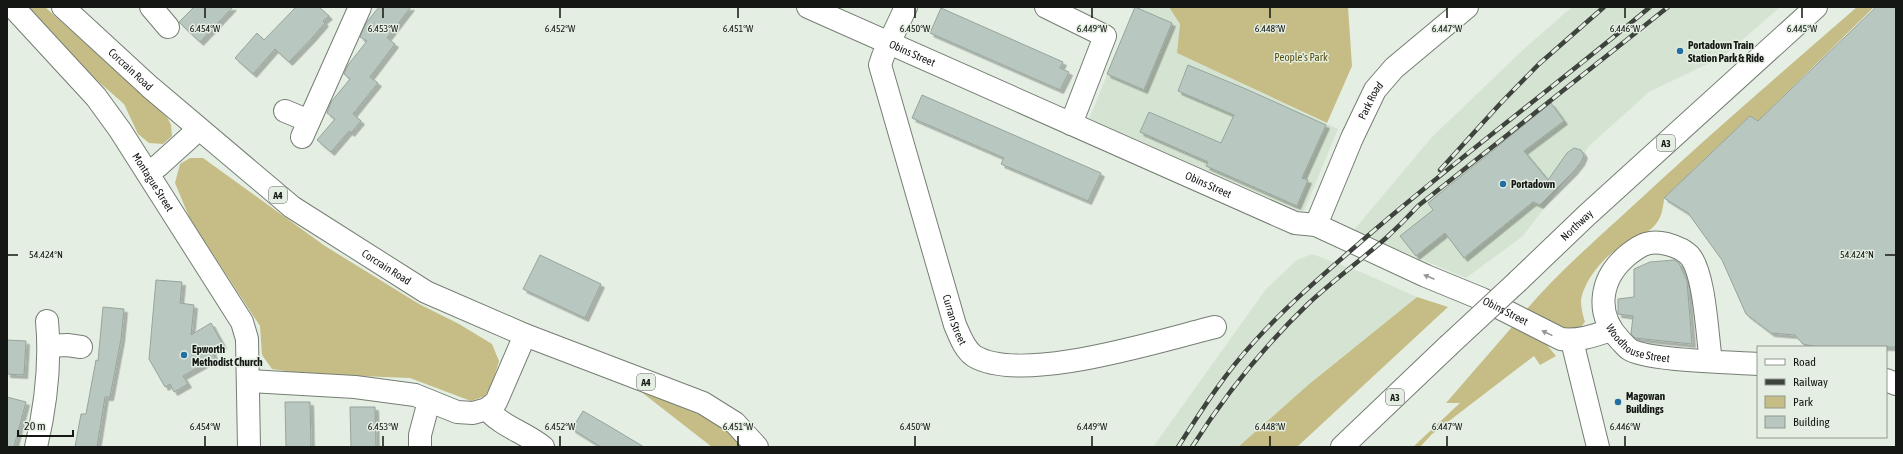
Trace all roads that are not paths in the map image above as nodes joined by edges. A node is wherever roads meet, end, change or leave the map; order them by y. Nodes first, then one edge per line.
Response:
1 (13, 7) edge
2 (63, 7) edge
3 (360, 7) edge
4 (808, 7) edge
5 (906, 7) edge
6 (1046, 7) edge
7 (1467, 7) edge
8 (1816, 7) edge
9 (153, 8) edge
10 (168, 27) dead end
11 (888, 44) junction
12 (285, 111) dead end
13 (1071, 124) junction
14 (200, 129) junction
15 (147, 172) junction
16 (1316, 225) junction
17 (47, 321) dead end
18 (1215, 326) dead end
19 (1611, 330) junction
20 (524, 335) junction
21 (1572, 340) junction
22 (49, 346) junction
23 (81, 347) dead end
24 (1711, 361) junction
25 (1757, 364) edge
26 (248, 381) junction
27 (429, 401) junction
28 (487, 409) junction
29 (36, 447) edge
30 (249, 447) edge
31 (420, 447) edge
32 (543, 447) edge
33 (757, 447) edge
34 (1342, 447) edge
35 (1598, 447) edge

1 - 15 main road, Montague Street
2 - 14 main road, Corcrain Road / A4
3 - 12 main road
4 - 11 main road, Obins Street
5 - 11 main road, Curran Street
6 - 13 main road
7 - 16 main road, Park Road
8 - 34 main road, Northway / A3, bridge
9 - 10 main road
11 - 13 main road, Obins Street
11 - 18 main road, Curran Street
13 - 16 main road, Obins Street
14 - 15 main road
14 - 20 main road, Corcrain Road / A4
15 - 26 main road, Montague Street
21 -> 16 main road, Obins Street
17 - 22 main road
19 - 21 main road, Obins Street
19 - 24 main road, Woodhouse Street
19 - 24 main road, Woodhouse Street
20 - 28 main road
20 - 33 main road, Corcrain Road / A4
21 - 35 main road
22 - 23 main road
22 - 29 main road
24 - 25 main road, Woodhouse Street
26 - 27 main road
26 - 30 main road, Montague Street
27 - 28 main road
27 - 31 main road
28 - 32 main road

